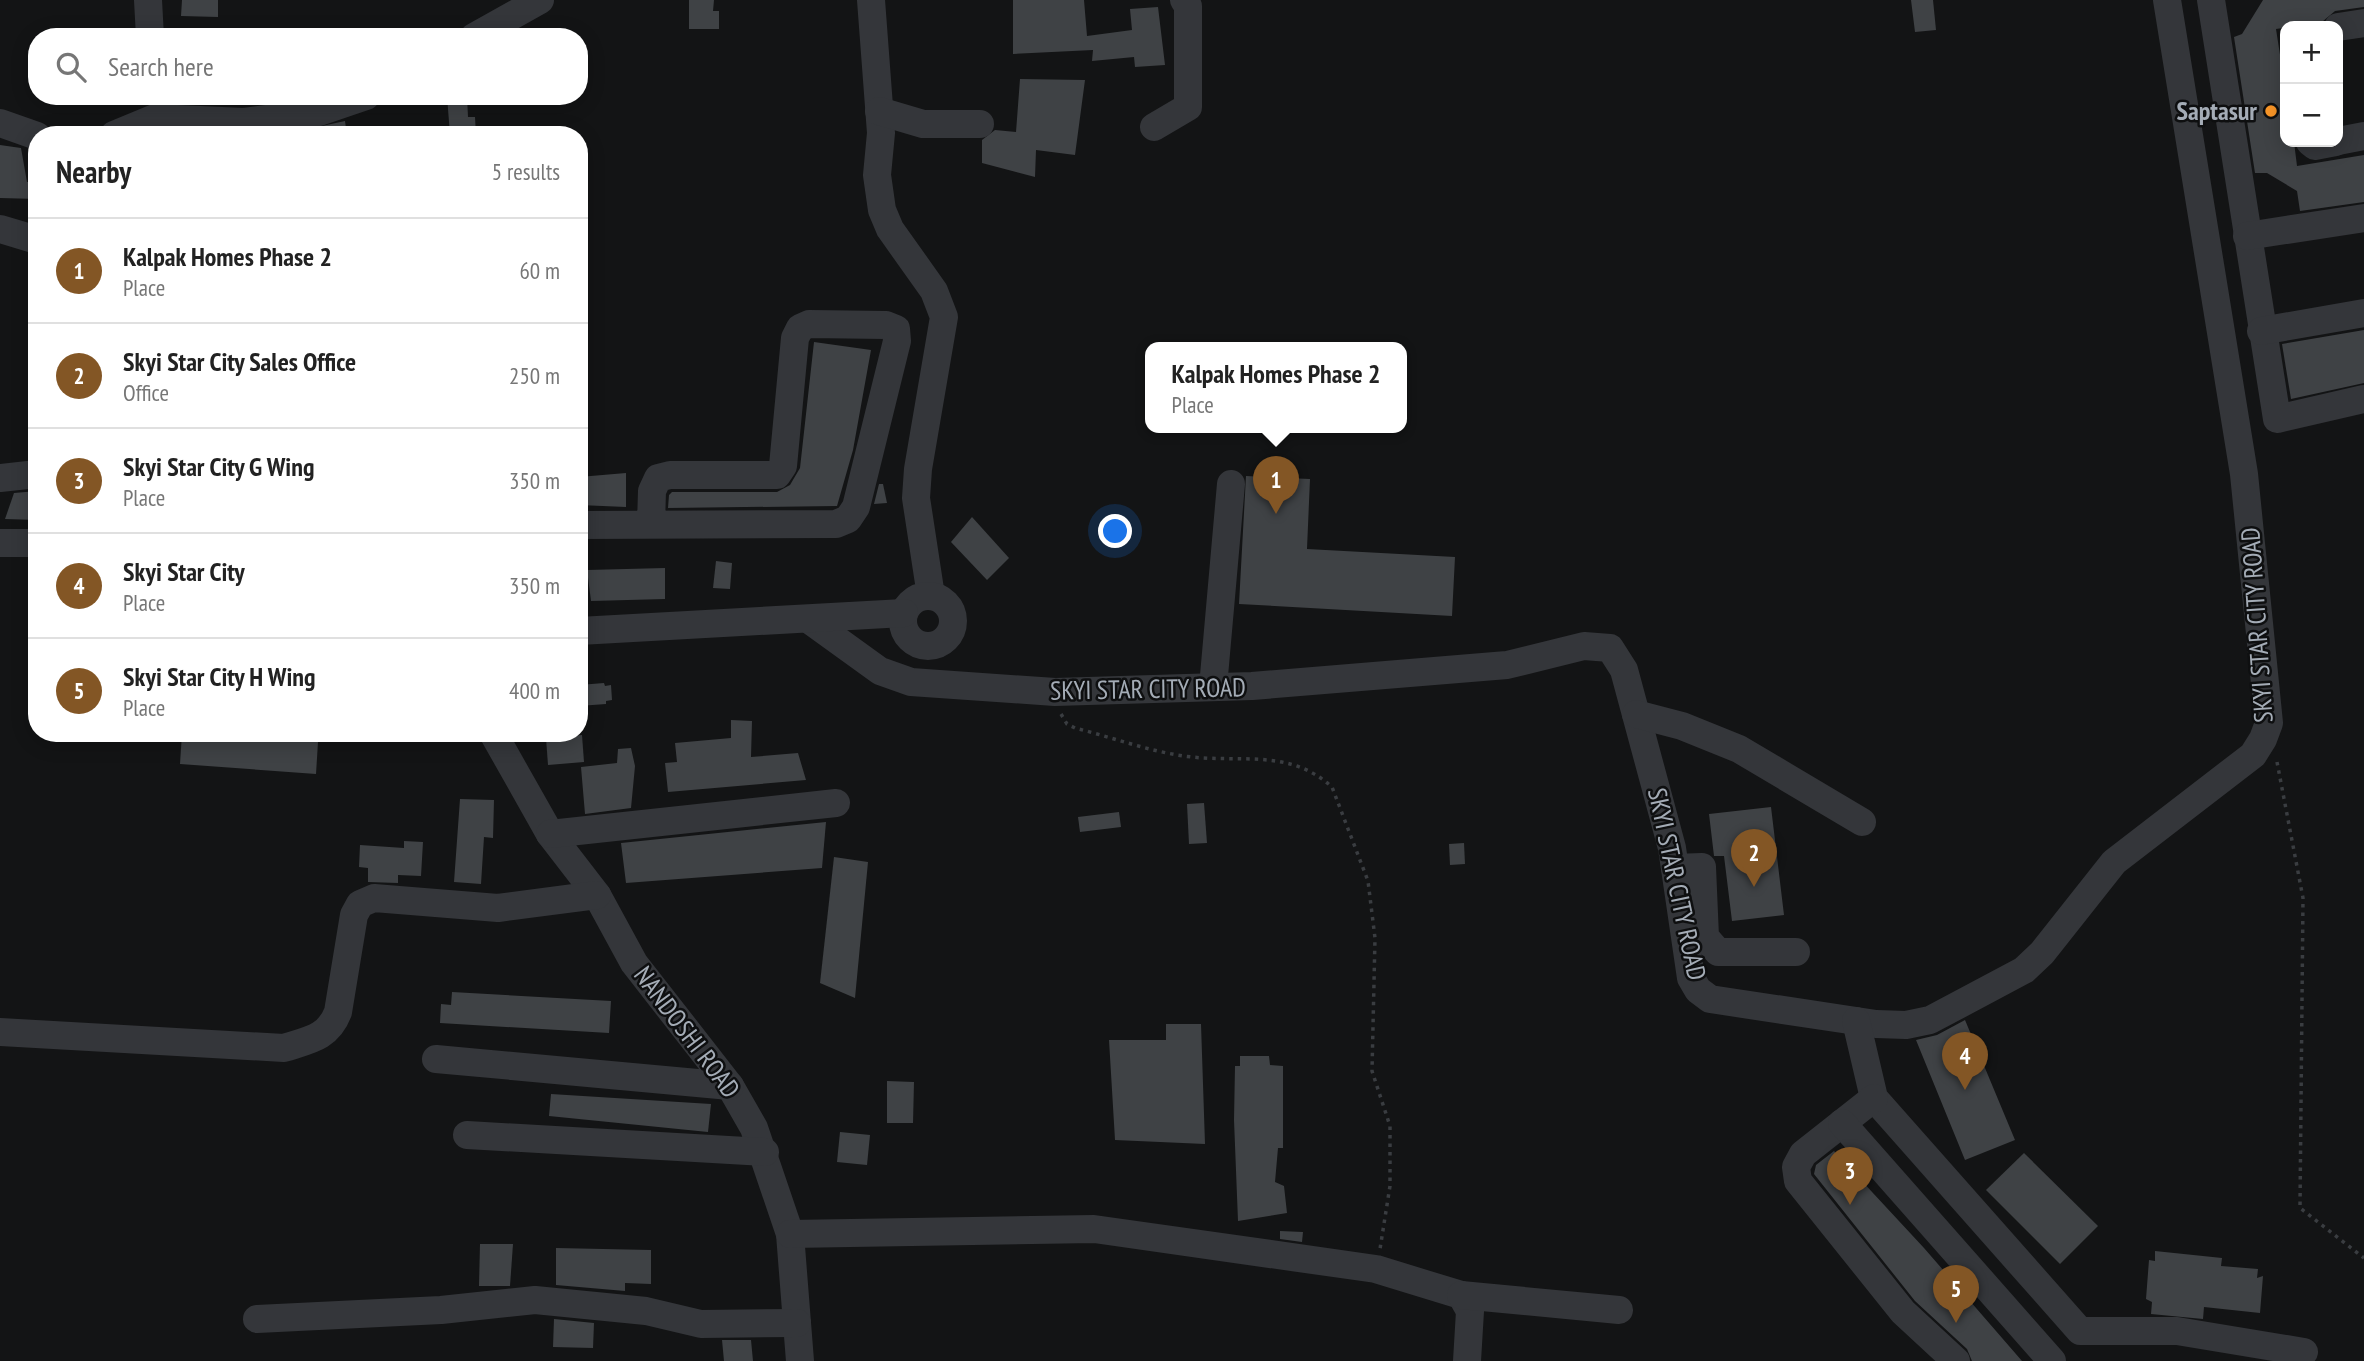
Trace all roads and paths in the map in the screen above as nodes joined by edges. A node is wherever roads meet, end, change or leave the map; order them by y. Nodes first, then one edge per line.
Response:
1 (148, 0) edge
2 (540, 0) edge
3 (871, 0) edge
4 (1184, 0) edge
5 (2167, 0) edge
6 (2211, 0) edge
7 (2364, 23) edge
8 (2343, 26) edge
9 (150, 28) edge
10 (490, 28) edge
11 (340, 105) edge
12 (154, 107) edge
13 (879, 111) junction
14 (0, 123) edge
15 (980, 124) dead end
16 (127, 126) edge
17 (1154, 127) dead end
18 (28, 133) edge
19 (2364, 136) edge
20 (2343, 141) edge
21 (2364, 218) edge
22 (0, 229) edge
23 (2247, 236) junction
24 (28, 237) edge
25 (2364, 313) edge
26 (2261, 331) junction
27 (2364, 399) edge
28 (28, 475) edge
29 (0, 478) edge
30 (1231, 484) dead end
31 (651, 524) junction
32 (588, 525) edge
33 (0, 543) edge
34 (28, 543) edge
35 (931, 596) junction
36 (904, 613) junction
37 (808, 619) junction
38 (588, 631) edge
39 (922, 645) junction
40 (911, 682) junction
41 (1213, 687) junction
42 (1055, 692) junction
43 (1636, 714) junction
44 (2269, 723) junction
45 (498, 742) edge
46 (836, 803) dead end
47 (1861, 822) dead end
48 (550, 834) junction
49 (1675, 868) junction
50 (597, 895) junction
51 (1796, 952) dead end
52 (1856, 1021) junction
53 (0, 1032) edge
54 (436, 1059) dead end
55 (730, 1086) junction
56 (1874, 1098) junction
57 (1842, 1123) junction
58 (467, 1135) dead end
59 (765, 1152) junction
60 (790, 1234) junction
61 (2364, 1258) edge
62 (1376, 1269) junction
63 (1461, 1295) junction
64 (1619, 1310) dead end
65 (257, 1319) dead end
66 (797, 1323) junction
67 (2304, 1352) dead end
68 (800, 1361) edge
69 (1467, 1361) edge
70 (1956, 1361) edge
71 (2052, 1361) edge

1 - 9 street
2 - 10 street
3 - 13 street
4 - 17 street
5 - 44 street, SKYI STAR CITY ROAD
6 - 23 street
7 - 8 street
11 - 12 street
12 - 16 street
13 - 15 street
13 - 35 street
14 - 18 street
19 - 20 street
21 - 23 street
22 - 24 street
23 - 26 street
25 - 26 street
26 - 27 street
28 - 29 street
30 - 41 street
31 - 31 street
31 - 32 street
33 - 34 street
35 - 36 street
35 - 39 street
36 - 37 street
36 - 39 street
37 - 38 street
37 - 40 street, SKYI STAR CITY ROAD
39 - 40 street
40 - 42 street, SKYI STAR CITY ROAD
41 - 42 street, SKYI STAR CITY ROAD
41 - 43 street, SKYI STAR CITY ROAD
42 - 62 path
43 - 47 street
43 - 49 street, SKYI STAR CITY ROAD
44 - 52 street, SKYI STAR CITY ROAD
44 - 61 path
45 - 48 street, NANDOSHI ROAD
46 - 48 street
48 - 50 street, NANDOSHI ROAD
49 - 51 street
49 - 52 street, SKYI STAR CITY ROAD
50 - 53 street
50 - 55 street, NANDOSHI ROAD
52 - 56 street
54 - 55 street
55 - 59 street, NANDOSHI ROAD
56 - 57 street
56 - 67 street
57 - 70 street
57 - 71 street
58 - 59 street
59 - 60 street, NANDOSHI ROAD
60 - 62 street
60 - 66 street, NANDOSHI ROAD
62 - 63 street
63 - 64 street
63 - 69 street
65 - 66 street
66 - 68 street, NANDOSHI ROAD

